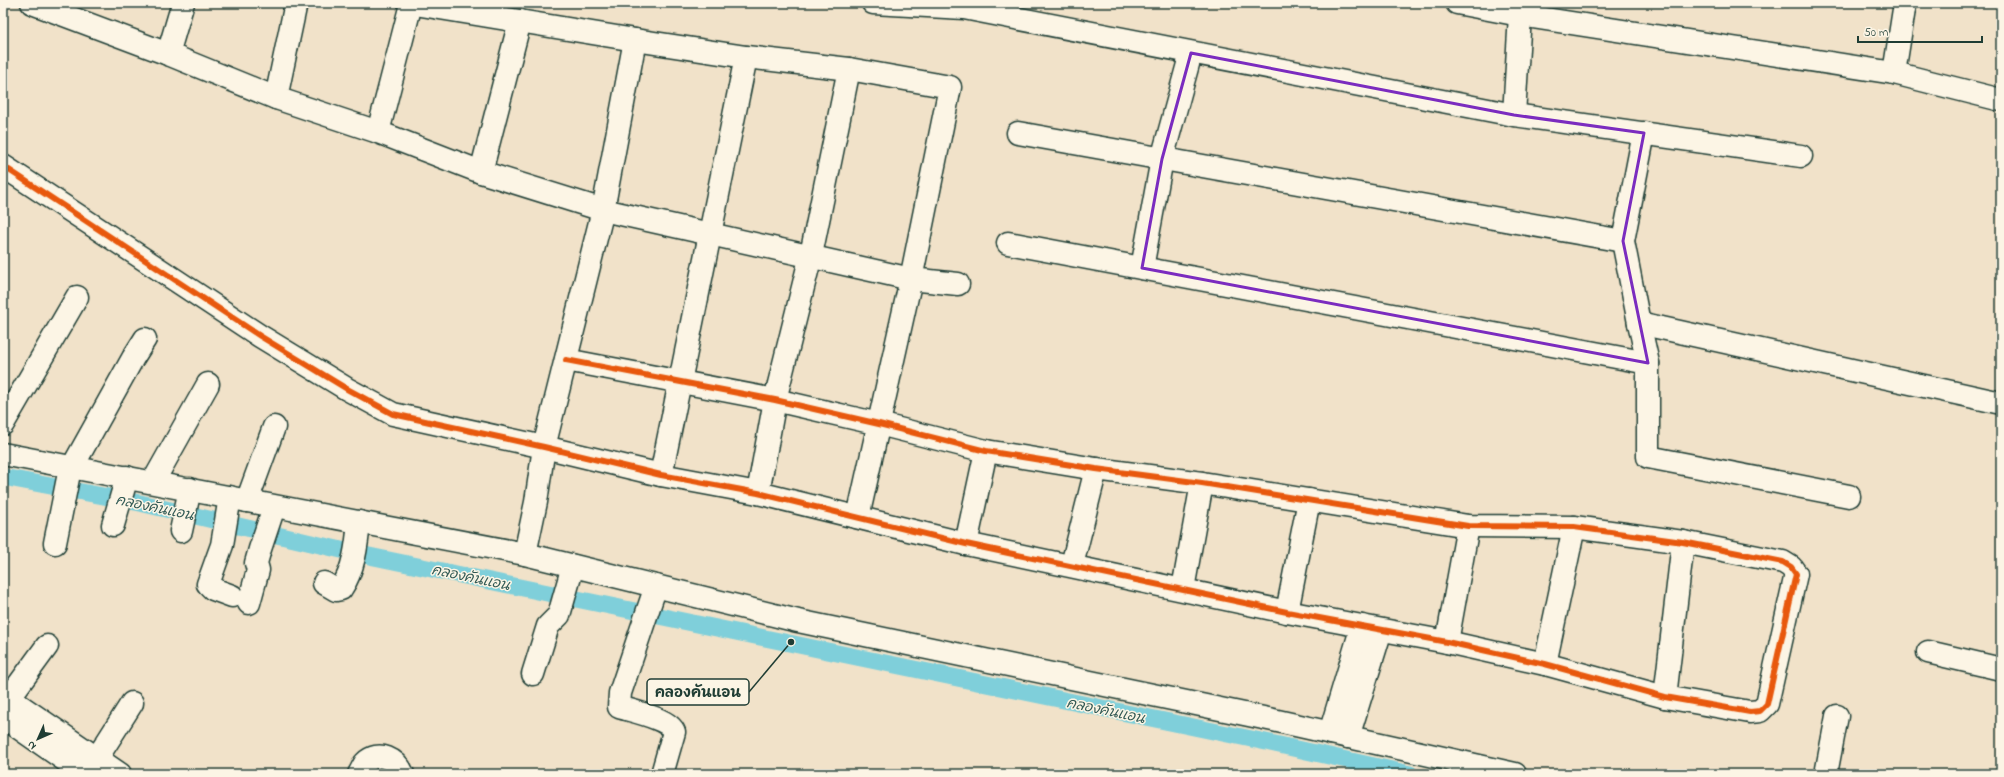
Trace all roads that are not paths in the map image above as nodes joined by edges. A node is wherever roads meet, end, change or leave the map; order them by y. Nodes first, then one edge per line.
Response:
1 (32, 3) edge
2 (182, 3) edge
3 (296, 3) edge
4 (410, 3) edge
5 (874, 3) edge
6 (1457, 3) edge
7 (1906, 3) edge
8 (1521, 9) edge
9 (70, 10) edge
10 (520, 21) junction
11 (635, 40) junction
12 (1192, 53) junction
13 (168, 54) junction
14 (746, 57) junction
15 (849, 69) junction
16 (1894, 73) junction
17 (276, 98) junction
18 (2001, 100) edge
19 (1514, 115) junction
20 (378, 132) junction
21 (1018, 133) dead end
22 (1644, 134) junction
23 (1801, 156) dead end
24 (1162, 159) junction
25 (3, 166) edge
26 (481, 172) junction
27 (603, 210) junction
28 (710, 234) junction
29 (1623, 241) junction
30 (1008, 243) dead end
31 (811, 256) junction
32 (1142, 268) junction
33 (911, 279) junction
34 (958, 284) dead end
35 (77, 297) dead end
36 (1639, 323) junction
37 (145, 339) dead end
38 (566, 360) junction
39 (1648, 363) junction
40 (680, 382) junction
41 (208, 384) dead end
42 (775, 400) junction
43 (2001, 403) edge
44 (3, 424) edge
45 (879, 424) junction
46 (274, 427) dead end
47 (544, 447) junction
48 (986, 451) junction
49 (3, 454) edge
50 (1096, 469) junction
51 (71, 470) junction
52 (661, 475) junction
53 (126, 481) junction
54 (153, 482) junction
55 (1202, 483) junction
56 (758, 493) junction
57 (189, 496) junction
58 (1849, 496) dead end
59 (1309, 500) junction
60 (235, 504) junction
61 (272, 515) junction
62 (858, 517) junction
63 (114, 521) dead end
64 (1468, 526) junction
65 (1574, 527) junction
66 (181, 531) dead end
67 (358, 531) junction
68 (1683, 542) junction
69 (55, 543) dead end
70 (966, 544) junction
71 (525, 554) junction
72 (1072, 565) junction
73 (572, 572) junction
74 (324, 583) dead end
75 (1182, 589) junction
76 (653, 595) junction
77 (1287, 612) junction
78 (1372, 628) junction
79 (1447, 642) junction
80 (47, 646) dead end
81 (1928, 652) dead end
82 (1545, 664) junction
83 (2001, 669) edge
84 (533, 674) dead end
85 (1665, 697) junction
86 (5, 703) edge
87 (132, 703) dead end
88 (1837, 716) dead end
89 (1339, 735) junction
90 (91, 766) edge
91 (1507, 773) edge
92 (120, 774) edge
93 (359, 774) edge
94 (403, 774) edge
95 (662, 774) edge
96 (1826, 774) edge

1 - 9 street
2 - 13 street
3 - 17 street
4 - 10 street
4 - 20 street
5 - 12 street
6 - 8 street
7 - 16 street
8 - 16 street
8 - 19 street
9 - 13 street
10 - 11 street
10 - 26 street
11 - 14 street
11 - 27 street
12 - 19 street
12 - 24 street
13 - 17 street
14 - 15 street
14 - 28 street
15 - 31 street
15 - 33 street
16 - 18 street
17 - 20 street
19 - 22 street
20 - 26 street
21 - 24 street
22 - 23 street
22 - 29 street
24 - 29 street
24 - 32 street
25 - 47 street
26 - 27 street
27 - 28 street
27 - 38 street
28 - 31 street
28 - 40 street
29 - 36 street
30 - 32 street
31 - 33 street
31 - 42 street
32 - 39 street
33 - 34 street
33 - 45 street
35 - 44 street
36 - 39 street
36 - 43 street
37 - 51 street
38 - 40 street
38 - 47 street
39 - 58 street
40 - 42 street
40 - 52 street
41 - 54 street
42 - 45 street
42 - 56 street
45 - 48 street
45 - 62 street
46 - 60 street
47 - 52 street
47 - 71 street
48 - 50 street
48 - 70 street
49 - 51 street
50 - 55 street
50 - 72 street
51 - 53 street
51 - 69 street
52 - 56 street
53 - 54 street
53 - 63 street
54 - 57 street
55 - 59 street
55 - 75 street
56 - 62 street
57 - 60 street
57 - 66 street
59 - 64 street
59 - 77 street
60 - 61 street
60 - 61 street
61 - 67 street
62 - 70 street
64 - 65 street
64 - 79 street
65 - 68 street
65 - 82 street
67 - 71 street
67 - 74 street
68 - 85 street
68 - 85 street
70 - 72 street
71 - 73 street
72 - 75 street
73 - 76 street
73 - 84 street
75 - 77 street
76 - 89 street
76 - 95 street
77 - 78 street
78 - 79 street
78 - 89 street
79 - 82 street
80 - 86 street
81 - 83 street
82 - 85 street
86 - 90 street
87 - 90 street
88 - 96 street
89 - 91 street
90 - 92 street
93 - 94 street

